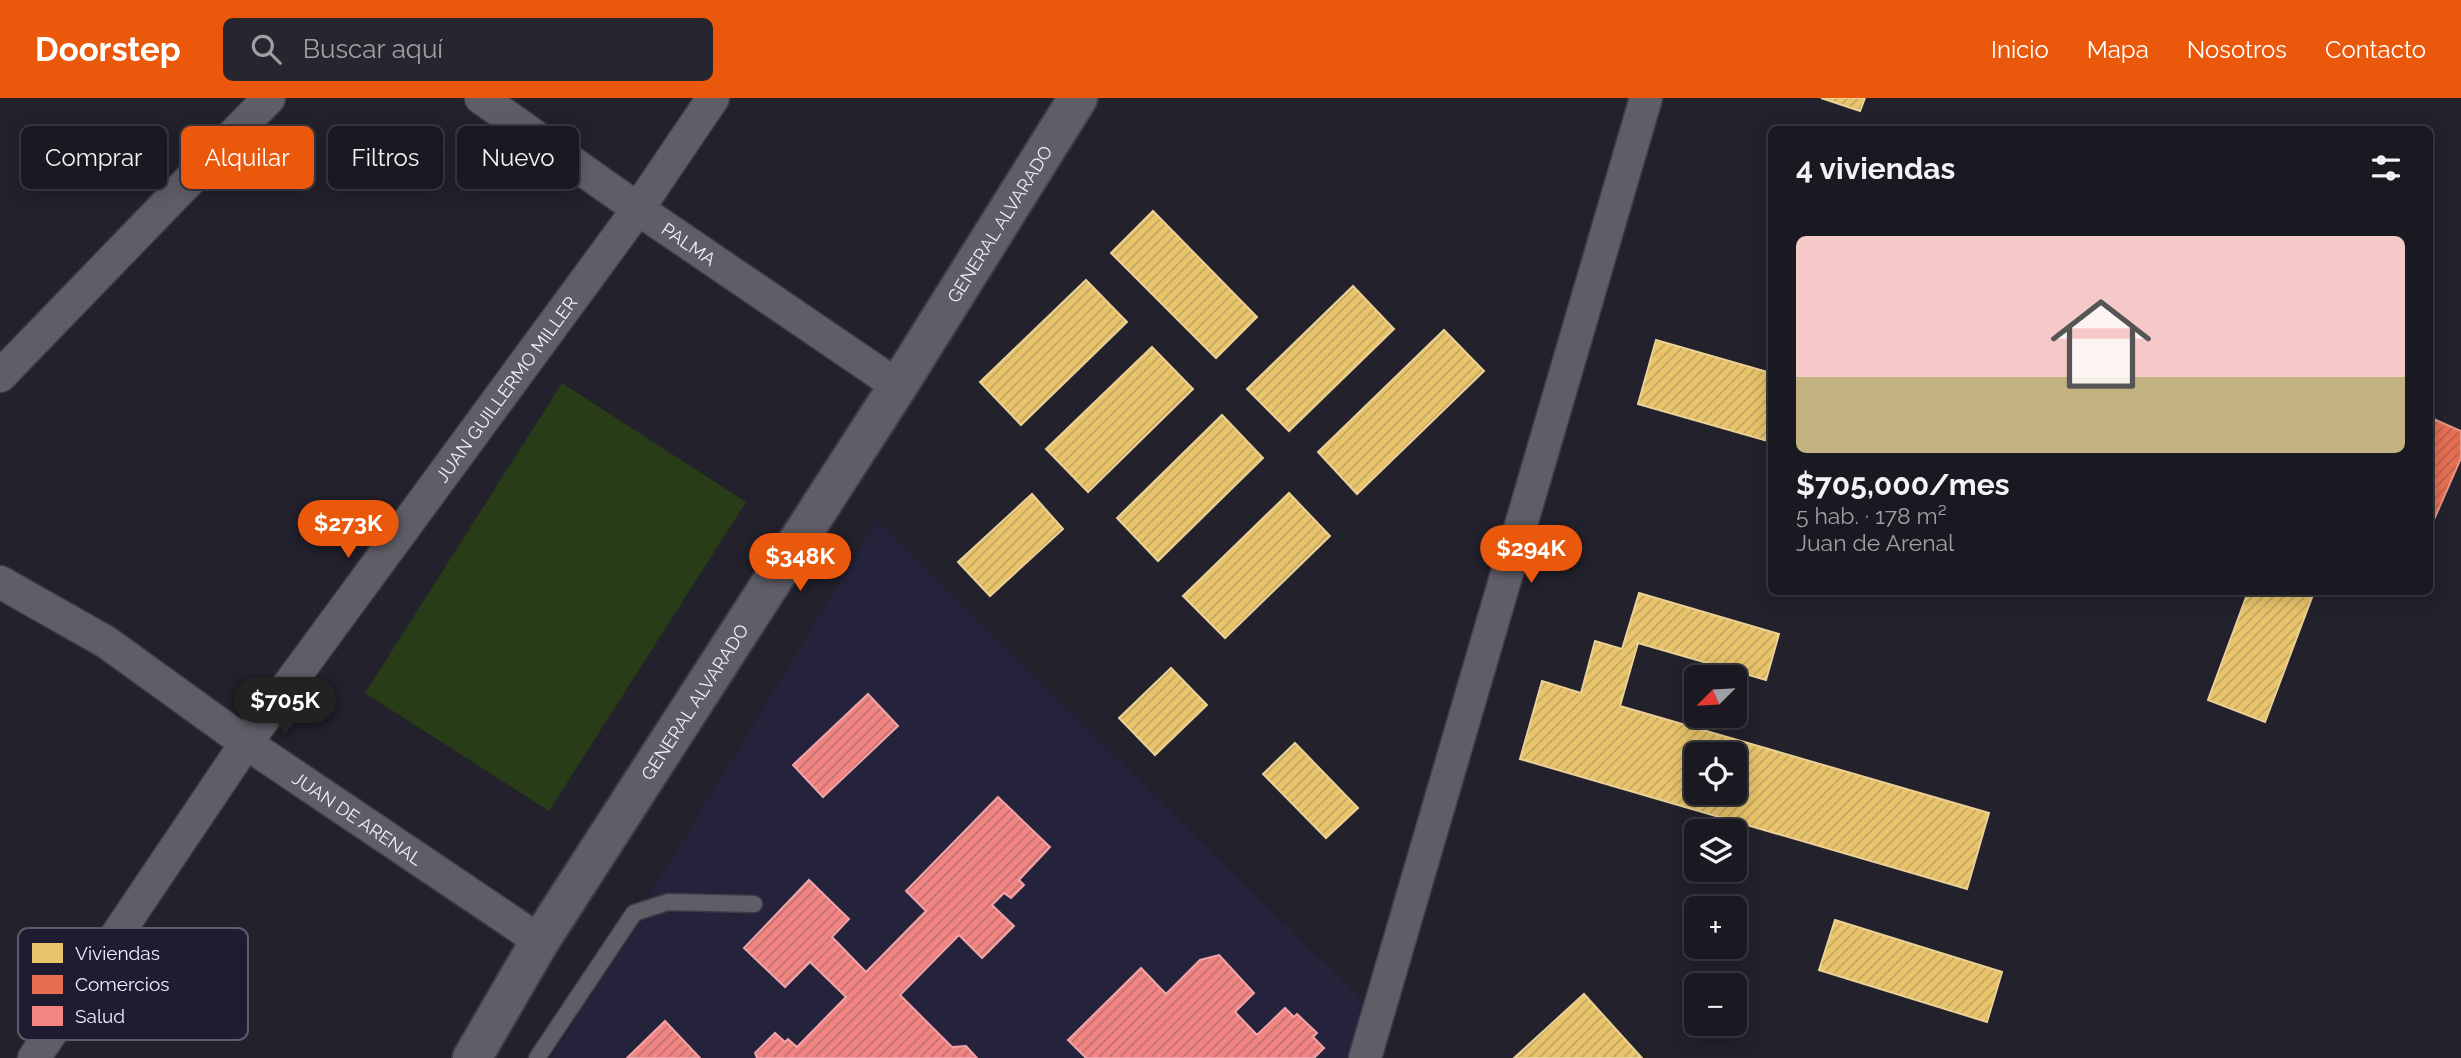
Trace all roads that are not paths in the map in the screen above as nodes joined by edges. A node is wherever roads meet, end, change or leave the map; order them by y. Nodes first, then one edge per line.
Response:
1 (269, 98) edge
2 (481, 98) edge
3 (713, 98) edge
4 (1078, 98) edge
5 (1646, 98) edge
6 (638, 209) junction
7 (0, 376) edge
8 (898, 386) junction
9 (0, 582) edge
10 (246, 743) junction
11 (754, 904) dead end
12 (121, 928) edge
13 (540, 941) junction
14 (46, 1040) edge
15 (34, 1058) edge
16 (472, 1058) edge
17 (537, 1058) edge
18 (1365, 1058) edge

1 - 7 street
2 - 6 street, PALMA
3 - 6 street, JUAN GUILLERMO MILLER
4 - 8 street, GENERAL ALVARADO
5 - 18 street
6 - 8 street, PALMA
6 - 10 street, JUAN GUILLERMO MILLER
8 - 13 street, GENERAL ALVARADO
9 - 10 street, JUAN DE ARENAL
10 - 12 street, JUAN GUILLERMO MILLER
10 - 13 street, JUAN DE ARENAL
11 - 17 lane
13 - 16 street, GENERAL ALVARADO
14 - 15 street, JUAN GUILLERMO MILLER

